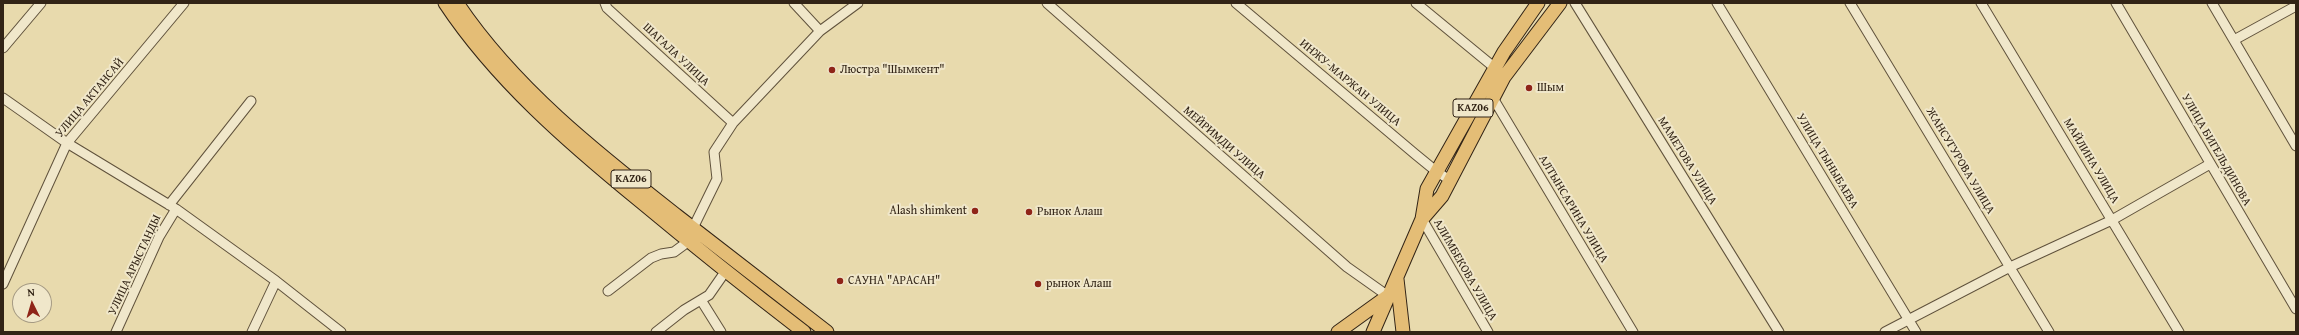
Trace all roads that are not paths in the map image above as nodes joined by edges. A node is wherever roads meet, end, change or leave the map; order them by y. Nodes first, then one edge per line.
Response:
1 (41, 3) edge
2 (184, 3) edge
3 (445, 3) edge
4 (457, 3) edge
5 (605, 3) edge
6 (794, 3) edge
7 (858, 3) edge
8 (1046, 3) edge
9 (1236, 3) edge
10 (1416, 3) edge
11 (1538, 3) edge
12 (1560, 3) edge
13 (1575, 3) edge
14 (1717, 3) edge
15 (1850, 3) edge
16 (1981, 3) edge
17 (2116, 3) edge
18 (2212, 3) edge
19 (2296, 6) edge
20 (820, 31) junction
21 (2234, 40) junction
22 (3, 48) edge
23 (1495, 68) junction
24 (3, 98) edge
25 (1493, 98) junction
26 (251, 101) dead end
27 (733, 123) junction
28 (66, 143) junction
29 (2296, 146) edge
30 (2210, 164) junction
31 (1437, 172) junction
32 (1450, 180) junction
33 (173, 207) junction
34 (1422, 219) junction
35 (2112, 220) junction
36 (693, 228) junction
37 (689, 241) junction
38 (2010, 267) junction
39 (725, 272) junction
40 (1397, 279) junction
41 (276, 281) junction
42 (3, 284) edge
43 (608, 291) dead end
44 (1388, 296) junction
45 (701, 300) junction
46 (2296, 309) edge
47 (1378, 319) junction
48 (1908, 319) junction
49 (116, 332) edge
50 (252, 332) edge
51 (341, 332) edge
52 (656, 332) edge
53 (721, 332) edge
54 (804, 332) edge
55 (827, 332) edge
56 (1338, 332) edge
57 (1370, 332) edge
58 (1373, 332) edge
59 (1403, 332) edge
60 (1488, 332) edge
61 (1633, 332) edge
62 (1779, 332) edge
63 (1885, 332) edge
64 (1916, 332) edge
65 (2049, 332) edge
66 (2179, 332) edge

1 - 22 street
2 - 28 street, УЛИЦА АКТАНСАЙ
3 - 37 highway, KАZ06
4 - 36 highway, KАZ06
5 - 27 street, ШАГАЛА УЛИЦА
6 - 20 street
7 - 20 street
8 - 44 street, МЕЙРИМДИ УЛИЦА
9 - 31 street, ИНЖУ-МАРЖАН УЛИЦА
10 - 23 street
11 - 23 highway, KАZ06
12 - 25 highway, KАZ06
13 - 62 street, МАМЕТОВА УЛИЦА
14 - 48 street, УЛИЦА ТЫНЫБАЕВА
15 - 38 street, ЖАНСУГУРОВА УЛИЦА
16 - 35 street, МАЙЛИНА УЛИЦА
17 - 30 street, УЛИЦА БИГЕЛЬДИНОВА
18 - 21 street
19 - 21 street
20 - 27 street
21 - 29 street
23 - 31 highway, KАZ06
24 - 28 street
25 - 32 highway, KАZ06
25 - 61 street, АЛТЫНСАРИНА УЛИЦА
26 - 33 street, УЛИЦА АРЫСТАНДЫ
27 - 36 street
28 - 33 street
28 - 42 street, УЛИЦА АКТАНСАЙ
30 - 35 street
30 - 46 street, УЛИЦА БИГЕЛЬДИНОВА
31 - 32 street, ИНЖУ-МАРЖАН УЛИЦА
31 - 34 highway, KАZ06
32 - 34 highway, KАZ06
33 - 41 street
33 - 49 street, УЛИЦА АРЫСТАНДЫ
34 - 40 highway, KАZ06
34 - 60 street, АЛИМБЕКОВА УЛИЦА
35 - 38 street
35 - 66 street, МАЙЛИНА УЛИЦА
36 - 55 highway, KАZ06
37 - 39 highway, KАZ06
37 - 43 street
38 - 48 street
38 - 65 street, ЖАНСУГУРОВА УЛИЦА
39 - 45 street
39 - 54 highway, KАZ06
40 - 44 highway, KАZ06
40 - 59 highway
41 - 50 street
41 - 51 street
44 - 47 highway, KАZ06
44 - 56 highway, KАZ06
45 - 52 street
45 - 53 street
47 - 57 highway
47 - 58 highway, KАZ06
48 - 63 street
48 - 64 street, УЛИЦА ТЫНЫБАЕВА

